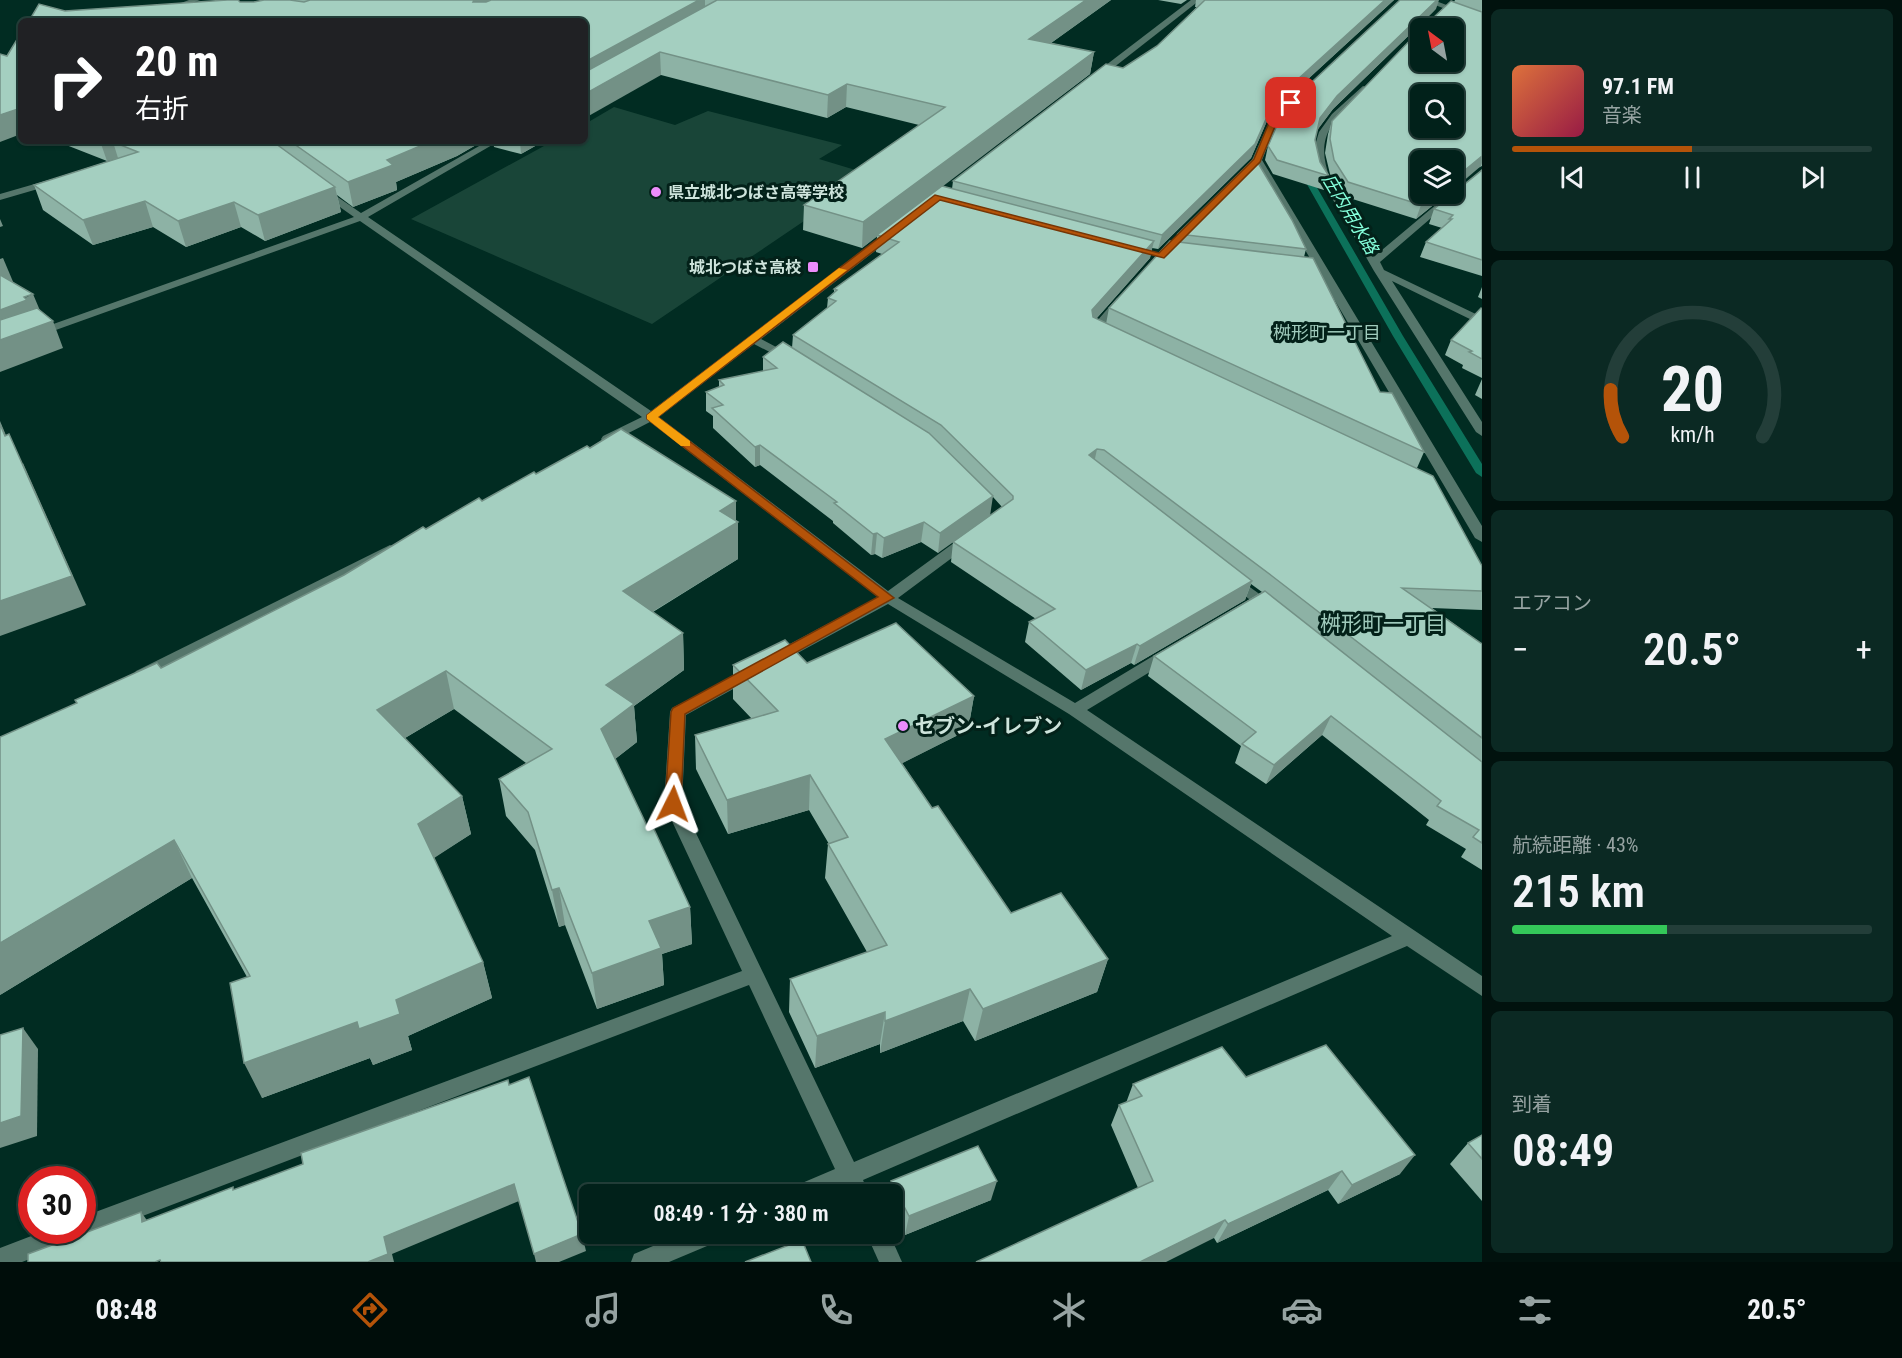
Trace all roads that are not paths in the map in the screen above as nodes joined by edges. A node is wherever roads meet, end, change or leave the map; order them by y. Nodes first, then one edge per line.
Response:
1 (196, 0) edge
2 (1196, 0) edge
3 (1426, 0) edge
4 (1452, 0) edge
5 (1445, 6) junction
6 (1438, 14) edge
7 (145, 18) edge
8 (1482, 21) edge
9 (1091, 80) edge
10 (1372, 82) edge
11 (1309, 87) edge
12 (490, 144) edge
13 (57, 180) edge
14 (311, 183) edge
15 (0, 197) edge
16 (1444, 204) edge
17 (359, 218) junction
18 (901, 225) edge
19 (1377, 267) junction
20 (1313, 273) edge
21 (1325, 275) junction
22 (1131, 289) edge
23 (1482, 321) edge
24 (753, 339) junction
25 (1116, 341) edge
26 (0, 347) edge
27 (806, 368) edge
28 (651, 417) junction
29 (1482, 432) edge
30 (597, 444) edge
31 (1440, 494) edge
32 (1461, 504) junction
33 (982, 529) edge
34 (1482, 538) edge
35 (405, 541) edge
36 (1222, 572) edge
37 (888, 598) junction
38 (1287, 622) edge
39 (1177, 649) edge
40 (128, 681) edge
41 (1075, 710) junction
42 (1409, 937) junction
43 (754, 975) junction
44 (1482, 987) edge
45 (849, 1175) junction
46 (827, 1184) edge
47 (853, 1184) edge
48 (96, 1223) edge
49 (40, 1244) edge
50 (685, 1244) edge
51 (882, 1244) edge
52 (0, 1259) edge
53 (642, 1262) edge
54 (891, 1262) edge

1 - 7 street
2 - 9 street
3 - 5 street
4 - 5 street
5 - 6 street
5 - 8 street
10 - 19 street
11 - 21 street
12 - 17 street
13 - 15 street
14 - 17 street
16 - 19 street
17 - 26 street
17 - 28 street
18 - 24 street
19 - 23 street
19 - 29 street
20 - 21 street
21 - 32 street
22 - 25 street
24 - 27 street
24 - 28 street
28 - 30 street
28 - 37 street
31 - 32 street
32 - 34 street
33 - 37 street
35 - 40 street
36 - 38 street
37 - 41 street
37 - 43 street
39 - 41 street
41 - 42 street
42 - 44 street
42 - 45 street
43 - 45 street
43 - 48 street
45 - 46 street
45 - 47 street
49 - 52 street
50 - 53 street
51 - 54 street

